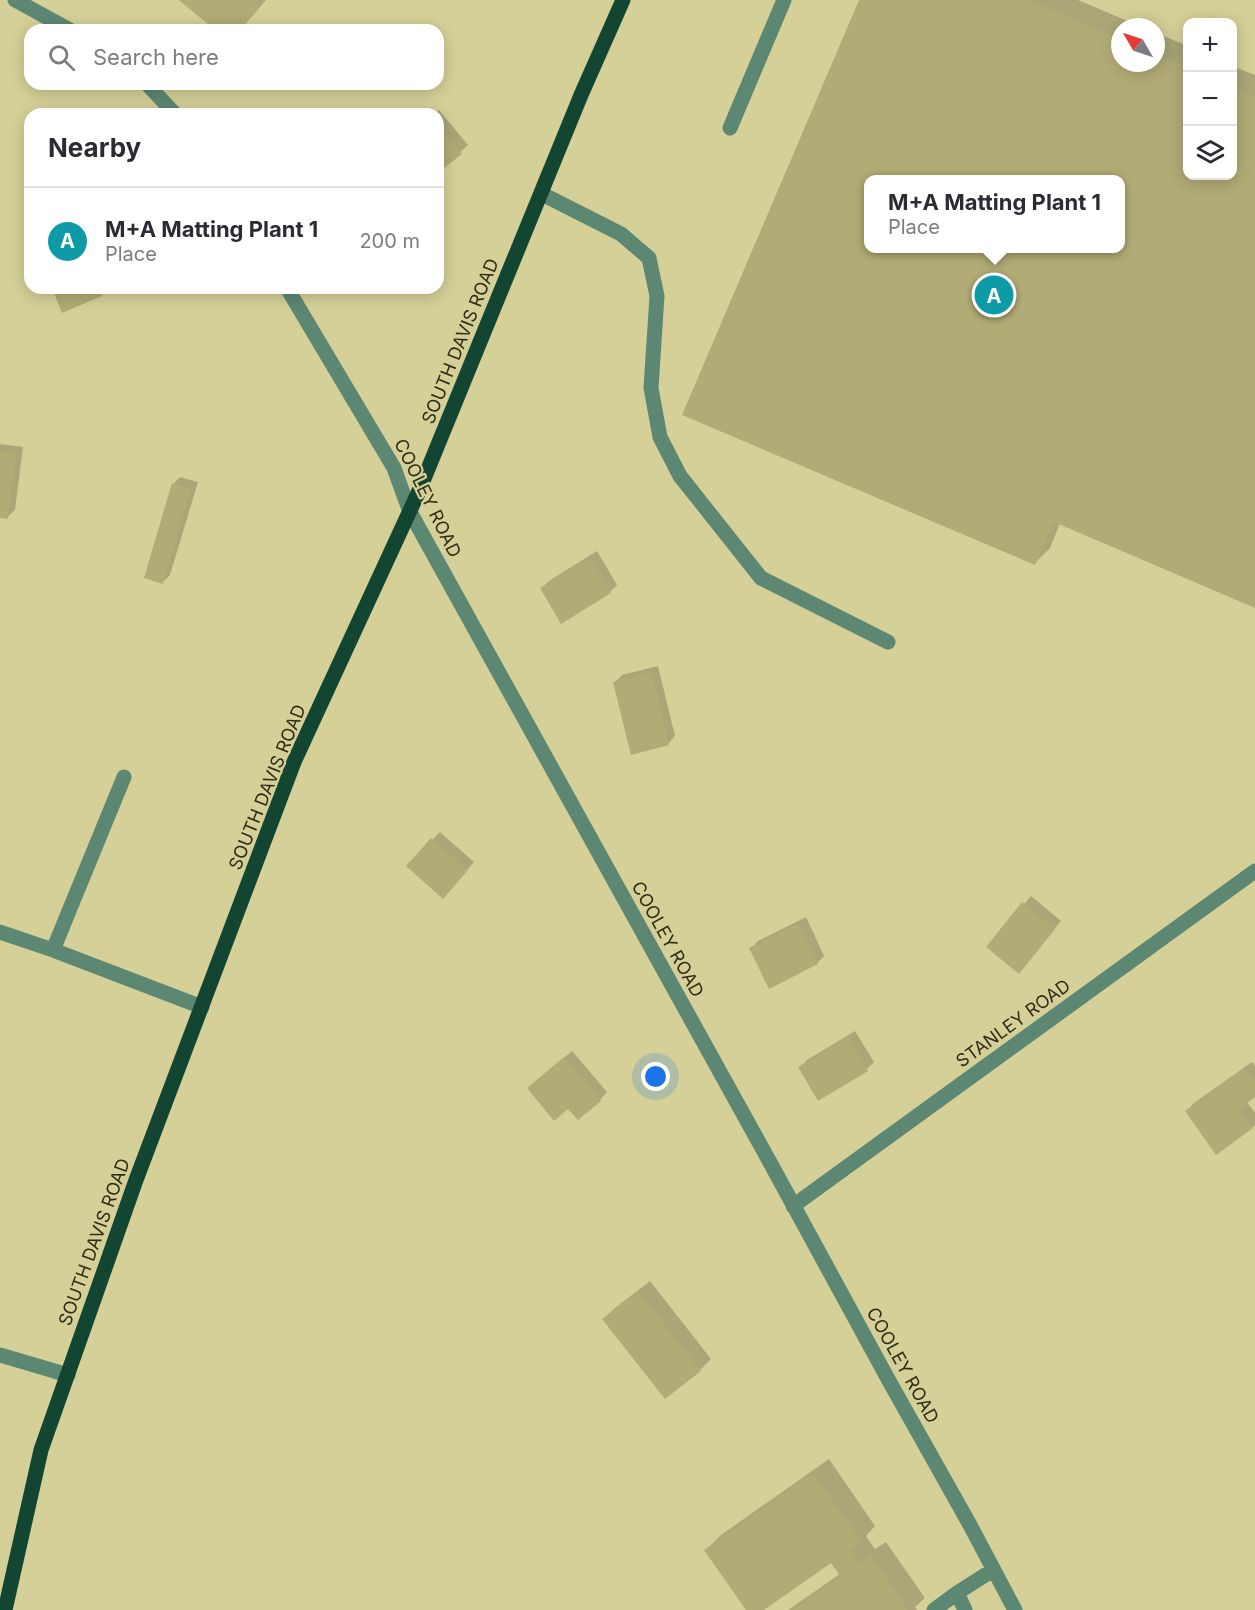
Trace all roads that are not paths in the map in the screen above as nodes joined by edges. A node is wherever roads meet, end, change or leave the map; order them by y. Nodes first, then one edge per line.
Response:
1 (15, 0) edge
2 (623, 0) edge
3 (783, 0) edge
4 (59, 24) edge
5 (153, 90) edge
6 (169, 108) edge
7 (730, 128) dead end
8 (542, 194) junction
9 (291, 294) edge
10 (410, 512) junction
11 (888, 642) dead end
12 (124, 777) dead end
13 (1255, 872) edge
14 (0, 933) edge
15 (53, 950) junction
16 (202, 1008) junction
17 (793, 1206) junction
18 (0, 1355) edge
19 (68, 1375) junction
20 (993, 1570) junction
21 (957, 1593) junction
22 (5, 1610) edge
23 (934, 1610) edge
24 (965, 1610) edge
25 (1015, 1610) edge

1 - 4 street
2 - 8 main road, SOUTH DAVIS ROAD
3 - 7 street
5 - 6 street
8 - 10 main road, SOUTH DAVIS ROAD
8 - 11 street
9 - 10 street, COOLEY ROAD
10 - 16 main road, SOUTH DAVIS ROAD
10 - 17 street, COOLEY ROAD
12 - 15 street
13 - 17 street, STANLEY ROAD
14 - 15 street
15 - 16 street
16 - 19 main road, SOUTH DAVIS ROAD
17 - 20 street, COOLEY ROAD
18 - 19 street
19 - 22 main road, SOUTH DAVIS ROAD
20 - 21 street
20 - 25 street, COOLEY ROAD
21 - 23 street
21 - 24 street

